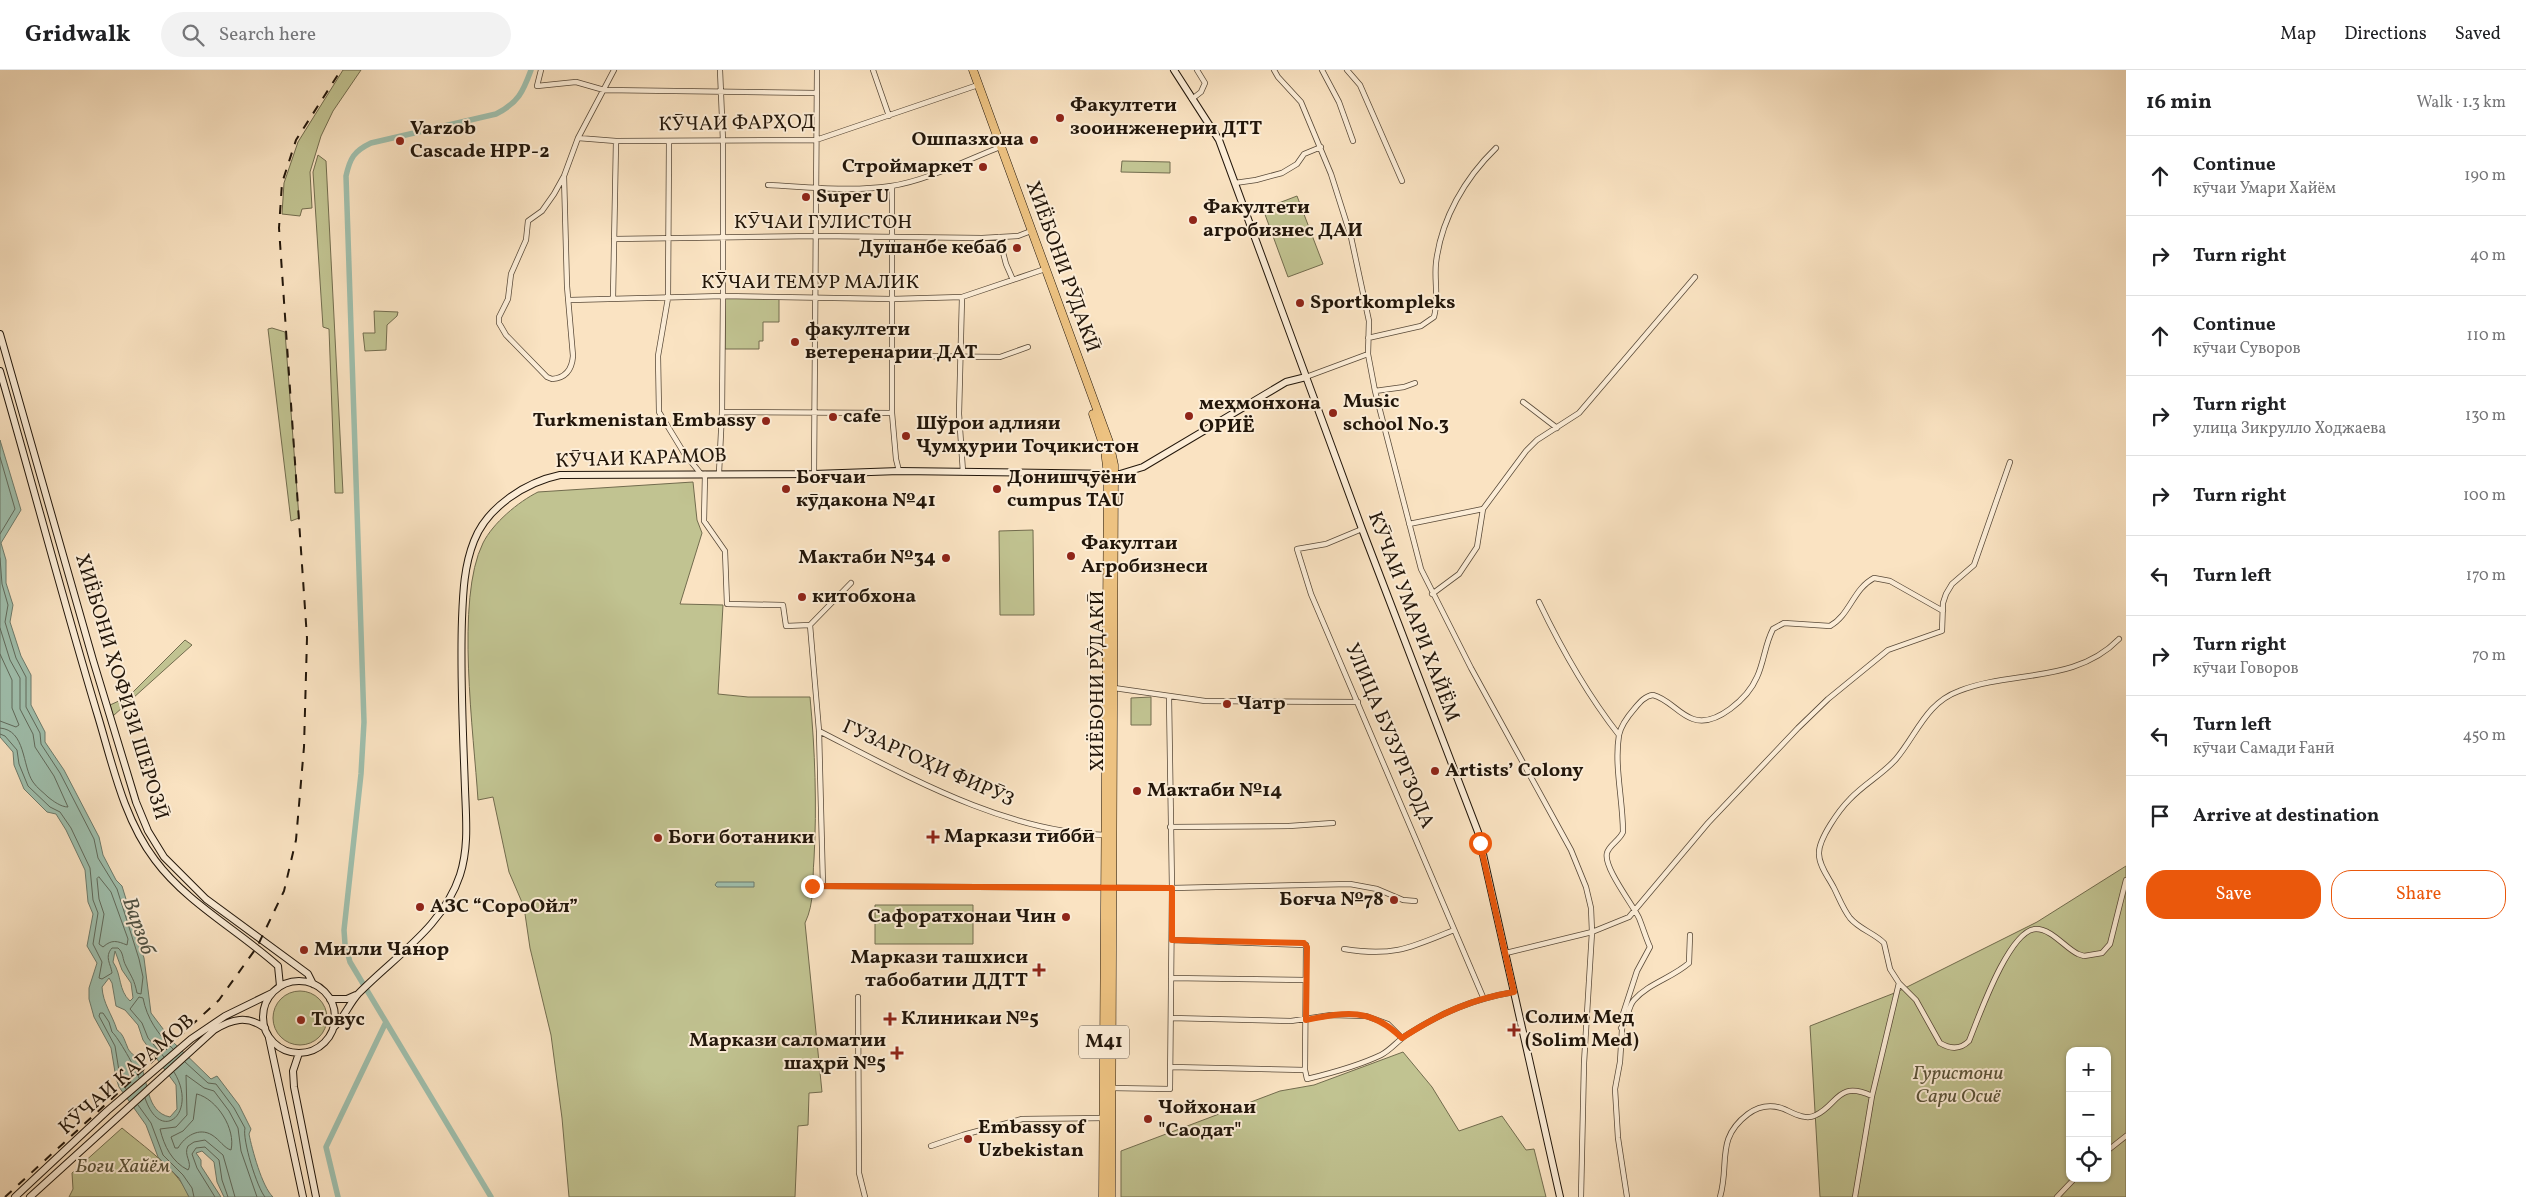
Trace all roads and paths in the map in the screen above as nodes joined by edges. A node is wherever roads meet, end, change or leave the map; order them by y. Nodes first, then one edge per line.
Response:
1 (541, 70) edge
2 (614, 70) edge
3 (720, 70) edge
4 (817, 70) edge
5 (874, 70) edge
6 (967, 70) edge
7 (973, 70) edge
8 (1174, 70) edge
9 (1197, 70) edge
10 (1274, 70) edge
11 (1322, 70) edge
12 (1347, 70) edge
13 (976, 86) junction
14 (604, 90) junction
15 (720, 91) junction
16 (816, 93) junction
17 (1192, 99) junction
18 (889, 116) junction
19 (578, 138) junction
20 (816, 140) junction
21 (616, 141) junction
22 (669, 141) junction
23 (723, 141) junction
24 (1353, 141) dead end
25 (1321, 147) junction
26 (998, 148) junction
27 (1496, 148) dead end
28 (564, 176) junction
29 (1402, 181) dead end
30 (1235, 183) junction
31 (768, 185) dead end
32 (892, 186) junction
33 (816, 187) junction
34 (1029, 232) junction
35 (817, 236) junction
36 (722, 237) junction
37 (999, 237) junction
38 (667, 238) junction
39 (892, 238) junction
40 (614, 239) junction
41 (1042, 270) junction
42 (1695, 277) dead end
43 (1013, 280) junction
44 (723, 296) junction
45 (816, 297) junction
46 (962, 297) junction
47 (613, 298) junction
48 (668, 298) junction
49 (892, 299) junction
50 (570, 300) junction
51 (0, 334) edge
52 (1368, 338) junction
53 (1028, 348) dead end
54 (1368, 354) junction
55 (816, 355) junction
56 (892, 355) junction
57 (961, 357) junction
58 (0, 371) edge
59 (1306, 377) junction
60 (1415, 383) dead end
61 (1375, 391) junction
62 (1523, 402) dead end
63 (722, 412) junction
64 (815, 412) junction
65 (892, 413) junction
66 (1557, 428) junction
67 (2010, 462) dead end
68 (899, 470) junction
69 (963, 472) junction
70 (719, 473) junction
71 (703, 474) junction
72 (814, 474) junction
73 (1111, 475) junction
74 (1483, 509) junction
75 (1409, 524) junction
76 (1362, 529) junction
77 (851, 583) dead end
78 (1432, 594) junction
79 (1539, 602) dead end
80 (1943, 611) junction
81 (810, 625) junction
82 (2119, 639) dead end
83 (1111, 674) junction
84 (1114, 688) junction
85 (1169, 696) junction
86 (1358, 702) junction
87 (819, 731) junction
88 (1619, 735) junction
89 (129, 778) junction
90 (118, 781) junction
91 (1333, 822) dead end
92 (1170, 826) junction
93 (1110, 835) junction
94 (2126, 880) edge
95 (812, 886) dead end
96 (823, 886) junction
97 (1109, 887) junction
98 (1172, 888) junction
99 (1415, 901) dead end
100 (1635, 912) junction
101 (1454, 930) junction
102 (1592, 932) junction
103 (1690, 935) dead end
104 (1172, 940) junction
105 (1344, 949) dead end
106 (1506, 953) junction
107 (1171, 978) junction
108 (1306, 980) junction
109 (1899, 983) junction
110 (313, 984) junction
111 (280, 986) junction
112 (1514, 992) junction
113 (272, 993) junction
114 (357, 995) junction
115 (1108, 996) junction
116 (858, 997) dead end
117 (1483, 997) junction
118 (330, 999) junction
119 (1171, 1018) junction
120 (1306, 1020) junction
121 (334, 1027) junction
122 (265, 1028) junction
123 (1622, 1028) junction
124 (268, 1035) junction
125 (1402, 1038) junction
126 (299, 1053) junction
127 (1171, 1067) junction
128 (1305, 1070) junction
129 (1111, 1088) junction
130 (1872, 1096) junction
131 (1107, 1118) junction
132 (2126, 1136) edge
133 (931, 1146) dead end
134 (2111, 1148) edge
135 (2071, 1182) edge
136 (15, 1197) edge
137 (30, 1197) edge
138 (303, 1197) edge
139 (316, 1197) edge
140 (865, 1197) edge
141 (1103, 1197) edge
142 (1111, 1197) edge
143 (1560, 1197) edge
144 (1581, 1197) edge
145 (1627, 1197) edge
146 (1720, 1197) edge
147 (1856, 1197) edge
148 (2058, 1197) edge

1 - 14 street
2 - 14 street
3 - 15 street
4 - 16 street
5 - 18 street
6 - 13 highway, M41
7 - 13 highway
8 - 17 main road, КӮЧАИ УМАРИ ХАЙЁМ
9 - 17 street
10 - 25 street
11 - 24 street
12 - 29 street
13 - 18 street, КӮЧАИ ФАРҲОД
13 - 26 highway, M41
14 - 15 street
14 - 19 street
15 - 16 street
15 - 23 street
16 - 20 street
17 - 30 main road, КӮЧАИ УМАРИ ХАЙЁМ
18 - 20 street, КӮЧАИ ФАРҲОД
19 - 21 street, КӮЧАИ ФАРҲОД
19 - 28 street
20 - 23 street, КӮЧАИ ФАРҲОД
20 - 33 street
21 - 22 street, КӮЧАИ ФАРҲОД
21 - 40 street
22 - 23 street, КӮЧАИ ФАРҲОД
22 - 38 street
23 - 36 street
25 - 30 street
25 - 52 street
26 - 32 street
26 - 34 highway, M41
27 - 52 street
28 - 50 street
28 - 50 street
30 - 59 main road, КӮЧАИ УМАРИ ХАЙЁМ
31 - 33 street
32 - 33 street
32 - 39 street
33 - 35 street
34 - 37 street, КӮЧАИ ГУЛИСТОН
34 - 41 highway, M41
35 - 36 street, КӮЧАИ ГУЛИСТОН
35 - 39 street, КӮЧАИ ГУЛИСТОН
35 - 45 street
36 - 38 street, КӮЧАИ ГУЛИСТОН
36 - 44 street
37 - 39 street, КӮЧАИ ГУЛИСТОН
37 - 43 street
38 - 40 street, КӮЧАИ ГУЛИСТОН
38 - 48 street
39 - 49 street
40 - 47 street
41 - 43 street, КӮЧАИ ТЕМУР МАЛИК
41 - 73 highway, M41
42 - 66 street
43 - 46 street, КӮЧАИ ТЕМУР МАЛИК
44 - 45 street, КӮЧАИ ТЕМУР МАЛИК
44 - 48 street, КӮЧАИ ТЕМУР МАЛИК
44 - 63 street
45 - 49 street, КӮЧАИ ТЕМУР МАЛИК
45 - 55 street
46 - 49 street, КӮЧАИ ТЕМУР МАЛИК
46 - 57 street
47 - 48 street, КӮЧАИ ТЕМУР МАЛИК
47 - 50 street, КӮЧАИ ТЕМУР МАЛИК
48 - 71 street
49 - 56 street
51 - 89 main road, ХИЁБОНИ ҲОФИЗИ ШЕРОЗӢ
52 - 54 street
53 - 57 street
54 - 59 street
54 - 61 street
55 - 56 street
55 - 64 street
56 - 57 street
56 - 65 street
57 - 69 street
58 - 90 main road, ХИЁБОНИ ҲОФИЗИ ШЕРОЗӢ
59 - 73 main road, КӮЧАИ КАРАМОВ
59 - 76 main road, КӮЧАИ УМАРИ ХАЙЁМ
60 - 61 street
61 - 75 street
62 - 66 street
63 - 64 street
63 - 70 street
64 - 65 street
64 - 72 street
65 - 68 street
66 - 74 street
67 - 80 street
68 - 69 main road, КӮЧАИ КАРАМОВ
68 - 72 main road, КӮЧАИ КАРАМОВ
69 - 73 main road, КӮЧАИ КАРАМОВ
70 - 71 main road, КӮЧАИ КАРАМОВ
70 - 72 main road, КӮЧАИ КАРАМОВ
71 - 81 street
71 - 114 main road, КӮЧАИ КАРАМОВ
73 - 83 highway, M41
74 - 75 street
74 - 78 street
75 - 78 street
76 - 86 street, УЛИЦА БУЗУРГЗОДА
76 - 106 main road, КӮЧАИ УМАРИ ХАЙЁМ
77 - 81 street
78 - 102 street
79 - 88 street
80 - 88 street
80 - 100 street
81 - 87 street
82 - 109 street
83 - 84 highway, ХИЁБОНИ РӮДАКӢ
83 - 93 highway, M41
84 - 85 street
84 - 93 highway, ХИЁБОНИ РӮДАКӢ
85 - 86 street
85 - 92 street
86 - 101 street, УЛИЦА БУЗУРГЗОДА
87 - 93 street, ГУЗАРГОҲИ ФИРӮЗ
87 - 96 street
88 - 100 street
89 - 90 main road
89 - 110 main road, ХИЁБОНИ ҲОФИЗИ ШЕРОЗӢ
90 - 111 main road, ХИЁБОНИ ҲОФИЗИ ШЕРОЗӢ
91 - 92 street
92 - 98 street
93 - 97 highway, M41
94 - 109 street
95 - 96 street
96 - 97 street
97 - 98 street
97 - 115 highway, M41
98 - 99 street
98 - 104 street
100 - 102 street
100 - 123 street
101 - 105 street
101 - 117 street, УЛИЦА БУЗУРГЗОДА
102 - 106 street
102 - 144 street
103 - 123 street
104 - 107 street
104 - 108 street
106 - 112 main road, КӮЧАИ УМАРИ ХАЙЁМ
107 - 108 street
107 - 119 street
108 - 120 street
109 - 130 street
110 - 111 main road
110 - 118 main road, ХИЁБОНИ ҲОФИЗИ ШЕРОЗӢ
111 - 113 main road
112 - 117 street
112 - 143 main road, КӮЧАИ УМАРИ ХАЙЁМ
113 - 122 main road
113 - 136 main road, КӮЧАИ КАРАМОВ
114 - 118 main road
114 - 121 main road, КӮЧАИ КАРАМОВ
115 - 129 highway
115 - 131 highway, M41
116 - 140 street
117 - 125 street
118 - 121 main road
119 - 120 street
119 - 127 street
120 - 125 street
120 - 128 street
121 - 126 main road
122 - 124 main road
122 - 137 main road, КӮЧАИ КАРАМОВ
123 - 145 street
124 - 126 main road
124 - 138 main road
125 - 128 street
126 - 139 main road
127 - 128 street
127 - 129 street
129 - 131 highway
130 - 146 street
130 - 147 street
131 - 133 street
131 - 141 highway, M41
131 - 142 highway
132 - 134 street
135 - 148 street

